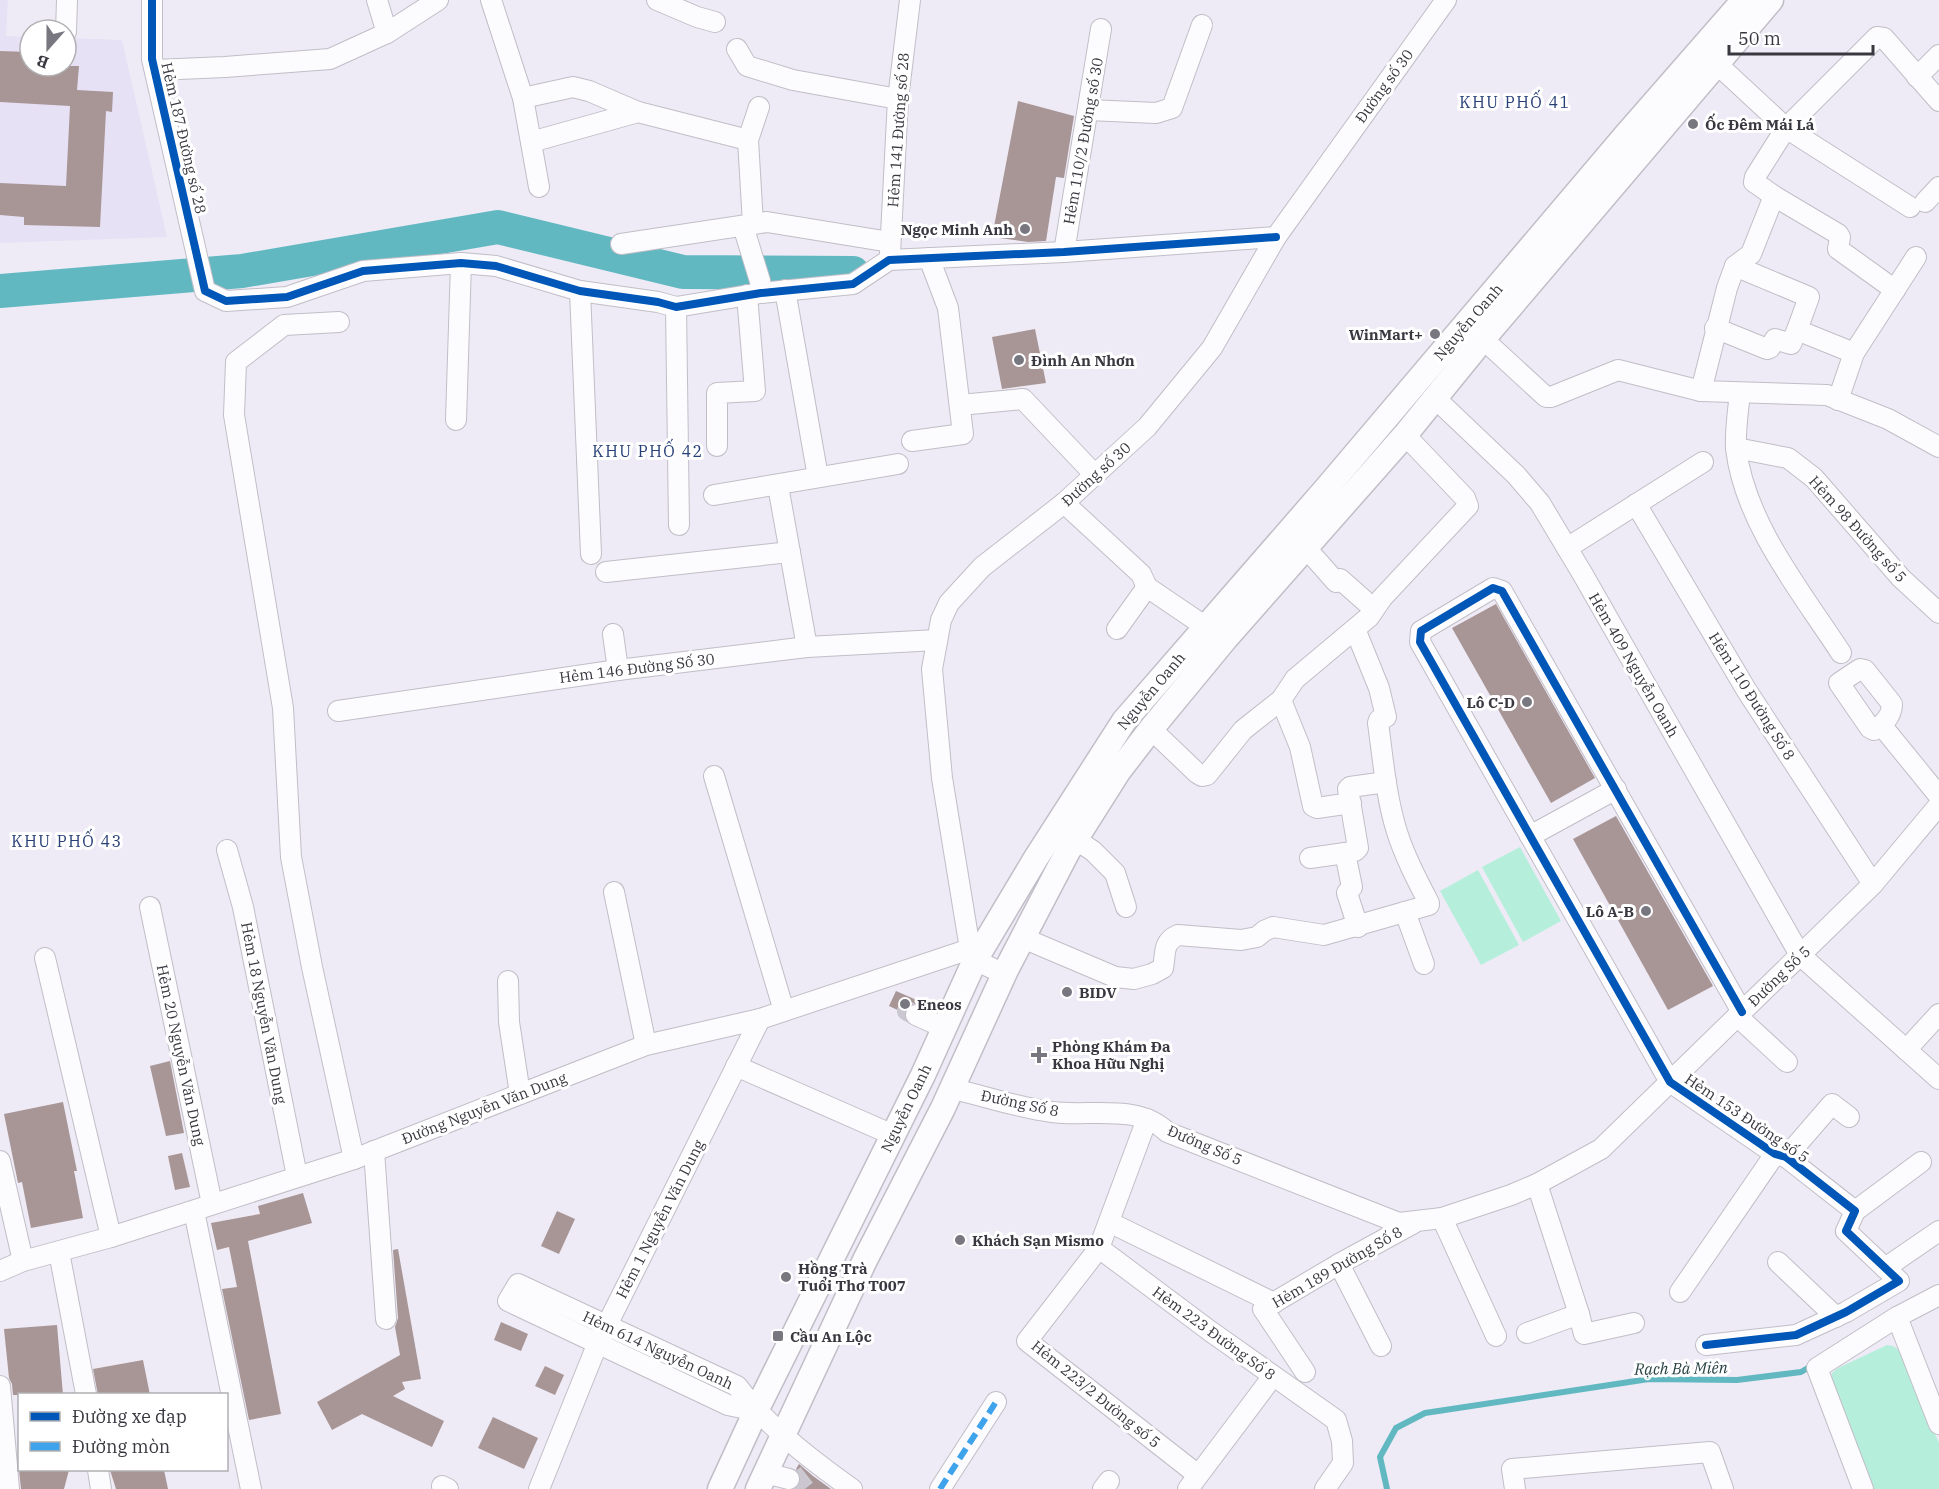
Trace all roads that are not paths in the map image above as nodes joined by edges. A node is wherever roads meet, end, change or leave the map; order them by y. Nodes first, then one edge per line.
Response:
1 (67, 0) edge
2 (152, 0) edge
3 (377, 0) edge
4 (438, 0) edge
5 (490, 0) edge
6 (657, 0) edge
7 (910, 0) edge
8 (1446, 0) edge
9 (1744, 0) edge
10 (1771, 0) edge
11 (66, 18) edge
12 (715, 22) dead end
13 (1202, 25) dead end
14 (1101, 29) dead end
15 (387, 33) junction
16 (737, 49) dead end
17 (1939, 55) edge
18 (1717, 64) junction
19 (155, 70) junction
20 (1917, 77) junction
21 (523, 98) junction
22 (898, 99) junction
23 (1939, 101) edge
24 (759, 107) dead end
25 (1088, 110) junction
26 (638, 112) junction
27 (1786, 128) junction
28 (748, 140) junction
29 (531, 142) junction
30 (539, 187) dead end
31 (1939, 187) edge
32 (1774, 196) junction
33 (748, 225) junction
34 (1276, 237) junction
35 (621, 244) dead end
36 (890, 251) junction
37 (1064, 252) junction
38 (1916, 257) dead end
39 (929, 258) junction
40 (461, 263) junction
41 (1735, 266) junction
42 (756, 290) junction
43 (785, 290) junction
44 (1895, 290) junction
45 (580, 291) junction
46 (676, 307) junction
47 (339, 322) dead end
48 (1715, 328) junction
49 (1797, 330) junction
50 (1483, 339) junction
51 (1854, 353) junction
52 (1701, 391) junction
53 (1740, 393) junction
54 (1832, 398) junction
55 (1436, 399) junction
56 (960, 405) junction
57 (456, 420) dead end
58 (1405, 435) junction
59 (912, 441) dead end
60 (717, 446) dead end
61 (1939, 447) edge
62 (1736, 448) junction
63 (1703, 462) dead end
64 (898, 464) dead end
65 (1095, 475) junction
66 (818, 477) junction
67 (778, 486) junction
68 (714, 495) dead end
69 (1064, 503) junction
70 (1636, 504) junction
71 (679, 525) dead end
72 (1305, 548) junction
73 (1567, 548) junction
74 (790, 552) junction
75 (591, 554) dead end
76 (606, 572) dead end
77 (1147, 587) junction
78 (1378, 604) junction
79 (1939, 613) edge
80 (1206, 627) junction
81 (1118, 628) dead end
82 (1355, 629) junction
83 (613, 634) dead end
84 (937, 640) junction
85 (807, 647) junction
86 (1842, 653) dead end
87 (618, 670) junction
88 (1281, 700) junction
89 (338, 711) dead end
90 (1882, 726) dead end
91 (1151, 729) junction
92 (714, 776) dead end
93 (1386, 782) junction
94 (1616, 789) junction
95 (1939, 796) edge
96 (1351, 803) junction
97 (1939, 805) edge
98 (1530, 836) junction
99 (1076, 839) junction
100 (227, 850) dead end
101 (1345, 853) junction
102 (1310, 858) dead end
103 (1873, 884) junction
104 (614, 892) dead end
105 (150, 907) dead end
106 (1126, 907) dead end
107 (1406, 912) junction
108 (1358, 927) junction
109 (1023, 938) junction
110 (972, 954) junction
111 (1800, 955) junction
112 (45, 958) dead end
113 (1424, 964) dead end
114 (1004, 974) junction
115 (508, 981) dead end
116 (918, 1010) dead end
117 (784, 1011) junction
118 (1739, 1014) junction
119 (1939, 1014) edge
120 (760, 1019) junction
121 (947, 1023) junction
122 (646, 1045) junction
123 (1906, 1050) junction
124 (1787, 1062) dead end
125 (736, 1066) junction
126 (923, 1075) junction
127 (1939, 1079) edge
128 (1670, 1082) junction
129 (953, 1089) junction
130 (520, 1094) junction
131 (1849, 1117) dead end
132 (1153, 1121) junction
133 (893, 1135) junction
134 (374, 1151) junction
135 (1780, 1156) junction
136 (354, 1159) junction
137 (0, 1161) edge
138 (1921, 1162) dead end
139 (297, 1176) junction
140 (1537, 1184) junction
141 (203, 1207) junction
142 (1855, 1211) junction
143 (1442, 1218) junction
144 (1109, 1222) junction
145 (1414, 1223) junction
146 (1939, 1231) edge
147 (111, 1237) junction
148 (1099, 1248) junction
149 (59, 1252) junction
150 (23, 1261) junction
151 (1778, 1262) dead end
152 (1339, 1264) junction
153 (1885, 1268) junction
154 (0, 1271) edge
155 (1680, 1292) dead end
156 (1939, 1295) edge
157 (1274, 1303) junction
158 (1579, 1314) junction
159 (1836, 1317) junction
160 (1897, 1317) junction
161 (386, 1319) dead end
162 (1634, 1323) dead end
163 (606, 1326) junction
164 (1527, 1333) dead end
165 (1496, 1336) dead end
166 (597, 1345) junction
167 (1706, 1345) dead end
168 (1381, 1346) dead end
169 (1305, 1372) dead end
170 (1273, 1376) junction
171 (0, 1386) edge
172 (86, 1393) edge
173 (996, 1402) dead end
174 (756, 1411) junction
175 (1939, 1424) edge
176 (783, 1433) junction
177 (98, 1471) edge
178 (789, 1479) tunnel mouth
179 (761, 1481) edge
180 (1193, 1482) edge
181 (9, 1489) edge
182 (101, 1489) edge
183 (251, 1489) edge
184 (539, 1489) edge
185 (720, 1489) edge
186 (852, 1489) edge
187 (940, 1489) edge
188 (1325, 1489) edge
189 (1515, 1489) edge
190 (1723, 1489) edge
191 (1863, 1489) edge

1 - 11 street
2 - 19 street, Hẻm 187 Đường số 28
3 - 15 street
4 - 15 street
5 - 21 street
6 - 12 street
7 - 22 street, Hẻm 141 Đường số 28
8 - 34 street, Đường số 30
9 - 80 main road, Nguyễn Oanh
10 - 18 main road, Nguyễn Oanh
13 - 25 street
14 - 25 street, Hẻm 110/2 Đường số 30
15 - 19 street
16 - 22 street
17 - 20 street
18 - 27 street
18 - 50 main road, Nguyễn Oanh
19 - 40 street, Hẻm 187 Đường số 28
20 - 23 street
20 - 27 street
21 - 26 street
21 - 29 street
22 - 36 street, Hẻm 141 Đường số 28
24 - 28 street
25 - 37 street, Hẻm 110/2 Đường số 30
26 - 28 street
26 - 29 street
27 - 31 street
27 - 32 street
28 - 33 street
29 - 30 street
32 - 41 street
32 - 44 street
33 - 35 street
33 - 36 street
33 - 42 street
34 - 37 street
34 - 65 street, Đường số 30
36 - 39 street
36 - 43 street
37 - 39 street
38 - 44 street
39 - 56 street
40 - 45 street
40 - 57 street
41 - 48 street
41 - 49 street
42 - 43 street
42 - 46 street
42 - 60 street
43 - 66 street
44 - 51 street
45 - 46 street
45 - 75 street
46 - 71 street
47 - 136 street
48 - 49 street
48 - 52 street
49 - 51 street
50 - 52 street
50 - 55 main road, Nguyễn Oanh
51 - 54 street
52 - 53 street
53 - 54 street
53 - 62 street
54 - 61 street
55 - 58 main road, Nguyễn Oanh
55 - 73 street, Hẻm 409 Nguyễn Oanh
56 - 59 street
56 - 65 street
58 - 72 main road, Nguyễn Oanh
58 - 78 street
62 - 79 street, Hẻm 98 Đường số 5
62 - 86 street
63 - 70 street
64 - 66 street
65 - 69 street, Đường số 30
66 - 67 street
67 - 68 street
67 - 74 street
69 - 77 street
69 - 84 street, Đường số 30
70 - 73 street
70 - 103 street, Hẻm 110 Đường Số 8
72 - 78 street
72 - 91 main road, Nguyễn Oanh
73 - 111 street, Hẻm 409 Nguyễn Oanh
74 - 76 street
74 - 85 street
77 - 80 street
77 - 81 street
78 - 82 street
80 - 110 main road, Nguyễn Oanh
82 - 88 street
82 - 93 street
83 - 87 street
84 - 85 street, Hẻm 146 Đường Số 30
84 - 110 street, Đường số 30
85 - 87 street, Hẻm 146 Đường Số 30
87 - 89 street, Hẻm 146 Đường Số 30
88 - 91 street
88 - 96 street
90 - 95 street
91 - 99 main road, Nguyễn Oanh
92 - 117 street
93 - 96 street
93 - 107 street
94 - 98 street
94 - 98 street
94 - 118 street
96 - 101 street
97 - 103 street, Đường Số 5
98 - 128 street
99 - 106 street
99 - 109 main road, Nguyễn Oanh
100 - 139 street, Hẻm 18 Nguyễn Văn Dung
101 - 102 street
101 - 108 street
103 - 111 street, Đường Số 5
104 - 122 street
105 - 141 street, Hẻm 20 Nguyễn Văn Dung
107 - 108 street
107 - 113 street
108 - 109 street
109 - 114 main road, Nguyễn Oanh
110 - 114 street
110 - 117 street, Đường Nguyễn Văn Dung
110 - 121 main road, Nguyễn Oanh
111 - 118 street, Đường Số 5
111 - 123 street, Hẻm 409 Nguyễn Oanh
112 - 147 street
114 - 129 main road, Nguyễn Oanh
115 - 130 street
116 - 121 street
117 - 120 street, Đường Nguyễn Văn Dung
118 - 124 street
118 - 128 street, Đường Số 5
119 - 123 street
120 - 122 street, Đường Nguyễn Văn Dung
120 - 125 street, Hẻm 1 Nguyễn Văn Dung
121 - 126 main road, Nguyễn Oanh
122 - 130 street, Đường Nguyễn Văn Dung
123 - 127 street, Hẻm 409 Nguyễn Oanh
125 - 133 street
125 - 163 street, Hẻm 1 Nguyễn Văn Dung
126 - 129 main road
126 - 133 main road, Nguyễn Oanh
128 - 135 street, Hẻm 153 Đường số 5
128 - 140 street, Đường Số 5
129 - 132 street, Đường Số 8
129 - 176 main road, Nguyễn Oanh
130 - 134 street, Đường Nguyễn Văn Dung
131 - 135 street
132 - 144 street
132 - 145 street, Đường Số 5
133 - 174 main road, Nguyễn Oanh
134 - 136 street, Đường Nguyễn Văn Dung
134 - 161 street
135 - 142 street, Hẻm 153 Đường số 5
135 - 155 street
136 - 139 street, Đường Nguyễn Văn Dung
137 - 150 street
138 - 142 street
139 - 141 street, Đường Nguyễn Văn Dung
140 - 143 street, Đường Số 5
140 - 158 street
141 - 147 street, Đường Nguyễn Văn Dung
141 - 183 street, Hẻm 20 Nguyễn Văn Dung
142 - 153 street
143 - 145 street, Đường Số 5
143 - 165 street
144 - 148 street
144 - 157 street
145 - 152 street, Hẻm 189 Đường Số 8
146 - 153 street
147 - 149 street, Đường Nguyễn Văn Dung
148 - 170 street, Hẻm 223 Đường Số 8
148 - 180 street, Hẻm 223/2 Đường số 5
149 - 150 street, Đường Nguyễn Văn Dung
149 - 172 street
150 - 154 street, Đường Nguyễn Văn Dung
151 - 159 street
152 - 157 street, Hẻm 189 Đường Số 8
152 - 168 street
153 - 159 street
156 - 160 street
157 - 169 street, Hẻm 189 Đường Số 8
158 - 162 street
158 - 164 street
159 - 167 street
160 - 175 street
160 - 191 street
163 - 166 street, Hẻm 1 Nguyễn Văn Dung
163 - 166 street, Hẻm 614 Nguyễn Oanh
163 - 174 street, Hẻm 614 Nguyễn Oanh
166 - 174 street, Hẻm 614 Nguyễn Oanh
166 - 184 street, Hẻm 1 Nguyễn Văn Dung
170 - 180 street
170 - 188 street, Hẻm 223 Đường Số 8
171 - 181 street
173 - 187 street
174 - 176 street
174 - 185 main road, Nguyễn Oanh
176 - 179 main road, Nguyễn Oanh
176 - 186 street
177 - 182 street
178 - 179 street
189 - 190 street

